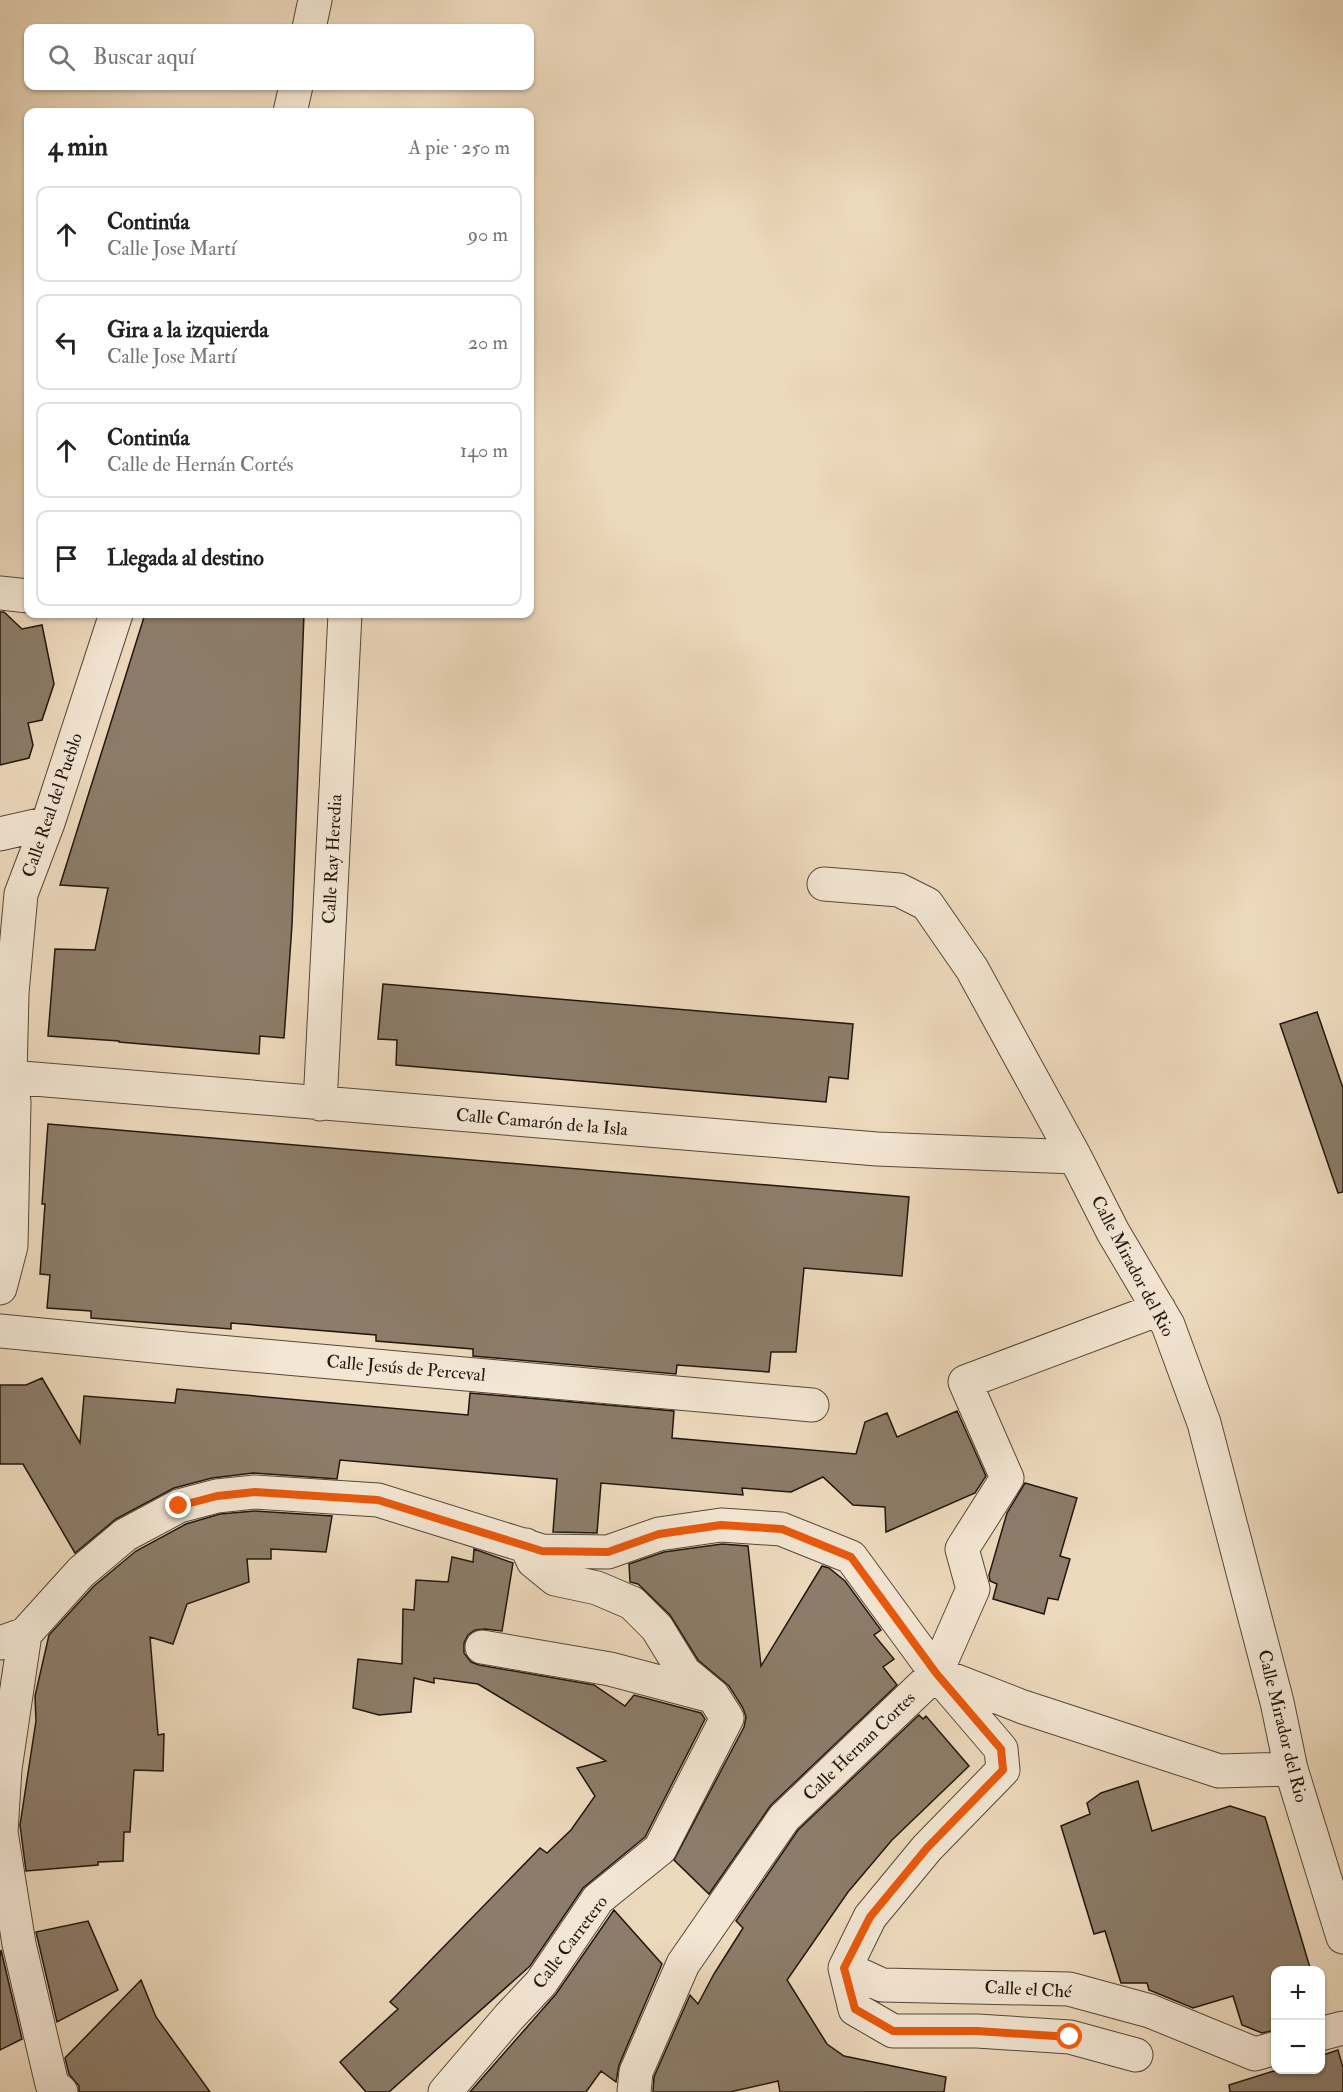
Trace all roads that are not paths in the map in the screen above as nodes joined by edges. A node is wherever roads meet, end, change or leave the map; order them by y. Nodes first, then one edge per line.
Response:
1 (315, 0) edge
2 (310, 24) edge
3 (295, 90) edge
4 (292, 108) edge
5 (0, 593) edge
6 (24, 596) edge
7 (115, 618) edge
8 (345, 618) edge
9 (48, 823) junction
10 (0, 834) edge
11 (824, 884) dead end
12 (8, 1095) edge
13 (320, 1104) junction
14 (1075, 1157) junction
15 (0, 1288) edge
16 (1159, 1309) junction
17 (0, 1330) edge
18 (812, 1405) dead end
19 (526, 1545) junction
20 (12, 1639) edge
21 (482, 1647) dead end
22 (936, 1673) junction
23 (712, 1696) junction
24 (1291, 1769) junction
25 (1343, 1936) edge
26 (844, 1968) junction
27 (1343, 2028) edge
28 (1325, 2033) edge
29 (1271, 2049) edge
30 (1136, 2055) dead end
31 (61, 2092) edge
32 (445, 2092) edge
33 (634, 2092) edge

1 - 2 street
3 - 4 street
5 - 6 street
7 - 9 street, Calle Real del Pueblo
8 - 13 street, Calle Ray Heredia
9 - 10 street
9 - 12 street, Calle Real del Pueblo
11 - 14 street, Calle Mirador del Rio
12 - 13 street, Calle Camarón de la Isla
12 - 15 street, Calle Real del Pueblo
13 - 14 street, Calle Camarón de la Isla
14 - 16 street, Calle Mirador del Rio
16 - 22 street, Calle Hernan Cortes
16 - 24 street, Calle Mirador del Rio
17 - 18 street, Calle Jesús de Perceval
19 - 20 street
19 - 22 street
19 - 23 street, Calle Carretero
20 - 31 street
21 - 23 street
22 - 24 street
22 - 26 street
22 - 33 street, Calle Hernan Cortes
23 - 32 street, Calle Carretero
24 - 25 street, Calle Mirador del Rio
26 - 29 street, Calle el Ché
26 - 30 street
27 - 28 street

